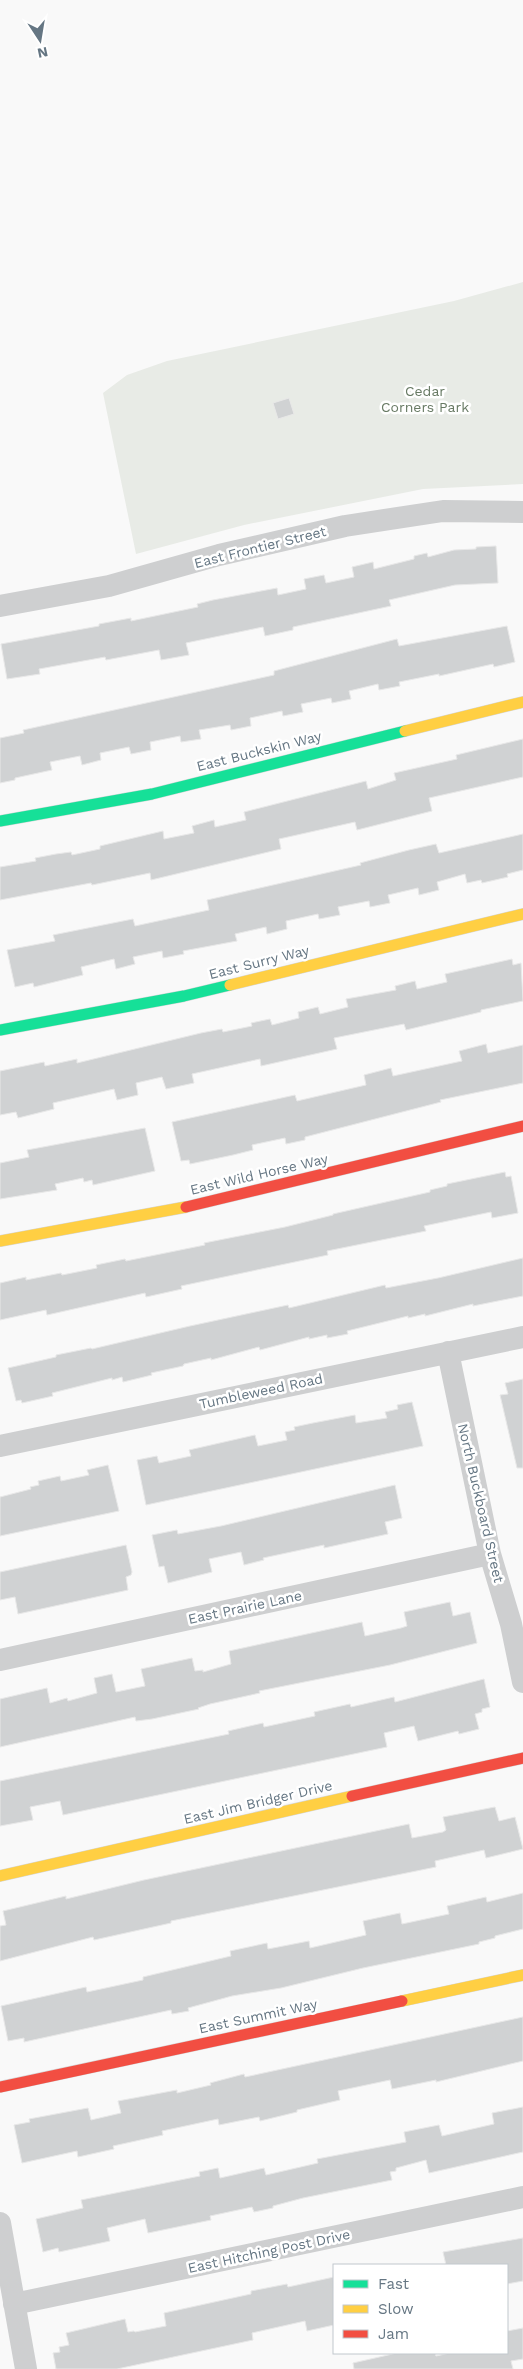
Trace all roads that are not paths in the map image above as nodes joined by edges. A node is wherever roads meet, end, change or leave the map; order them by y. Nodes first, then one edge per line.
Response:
1 (523, 512) edge
2 (0, 606) edge
3 (523, 702) edge
4 (0, 821) edge
5 (523, 914) edge
6 (0, 1030) edge
7 (523, 1126) edge
8 (0, 1241) edge
9 (523, 1337) edge
10 (448, 1352) junction
11 (0, 1446) edge
12 (490, 1554) junction
13 (0, 1660) edge
14 (523, 1682) edge
15 (523, 1758) edge
16 (0, 1876) edge
17 (523, 1974) edge
18 (0, 2087) edge
19 (523, 2197) edge
20 (0, 2223) edge
21 (14, 2304) junction
22 (26, 2369) edge

1 - 2 street, East Frontier Street
3 - 4 street, East Buckskin Way
5 - 6 street, East Surry Way
7 - 8 street, East Wild Horse Way
9 - 10 street, Tumbleweed Road
10 - 11 street, Tumbleweed Road
10 - 12 street, North Buckboard Street
12 - 13 street, East Prairie Lane
12 - 14 street, North Buckboard Street
15 - 16 street, East Jim Bridger Drive
17 - 18 street, East Summit Way
19 - 21 street, East Hitching Post Drive
20 - 21 street
21 - 22 street

